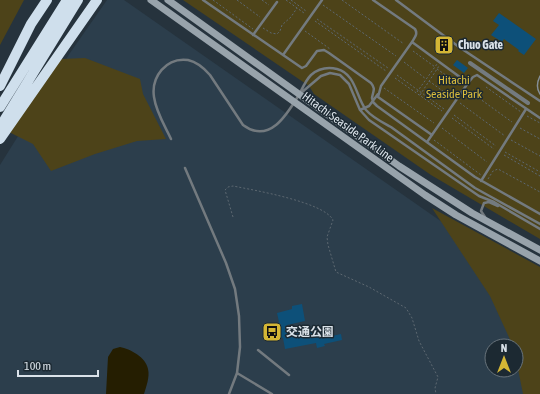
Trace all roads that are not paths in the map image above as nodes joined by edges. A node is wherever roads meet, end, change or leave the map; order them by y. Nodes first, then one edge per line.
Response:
1 (47, 0) edge
2 (67, 0) edge
3 (78, 0) edge
4 (96, 0) edge
5 (151, 0) edge
6 (168, 0) edge
7 (203, 0) edge
8 (322, 0) edge
9 (373, 0) edge
10 (396, 0) edge
11 (277, 2) dead end
12 (253, 35) junction
13 (412, 42) junction
14 (283, 55) junction
15 (470, 63) dead end
16 (468, 83) junction
17 (0, 86) edge
18 (381, 86) junction
19 (374, 90) junction
20 (299, 94) junction
21 (378, 94) junction
22 (540, 101) edge
23 (294, 102) junction
24 (373, 102) junction
25 (528, 103) dead end
26 (0, 107) edge
27 (365, 108) junction
28 (526, 109) junction
29 (360, 110) junction
30 (540, 118) edge
31 (0, 127) edge
32 (431, 136) junction
33 (0, 140) edge
34 (171, 140) dead end
35 (427, 142) junction
36 (185, 168) dead end
37 (481, 181) junction
38 (506, 209) junction
39 (540, 214) edge
40 (540, 224) edge
41 (494, 226) junction
42 (540, 229) edge
43 (540, 250) edge
44 (540, 261) edge
45 (258, 350) dead end
46 (237, 373) junction
47 (289, 375) dead end
48 (229, 394) edge
49 (272, 394) edge

1 - 17 highway
2 - 26 highway
3 - 31 highway
4 - 33 highway
5 - 23 main road, Hitachi Seaside Park Line
6 - 20 main road, Hitachi Seaside Park Line
7 - 12 lane
8 - 14 lane
9 - 13 lane
10 - 22 lane
11 - 12 lane
12 - 14 lane
13 - 16 lane
13 - 18 lane
14 - 19 lane
15 - 25 street
16 - 28 lane
16 - 32 lane
18 - 19 lane
18 - 21 lane
19 - 24 lane
20 - 23 lane
20 - 27 lane
20 - 29 lane
20 - 41 main road, Hitachi Seaside Park Line
21 - 24 lane
21 - 32 lane
23 - 34 lane
23 - 44 main road, Hitachi Seaside Park Line
24 - 27 lane
24 - 35 lane
27 - 29 lane
27 - 40 lane
28 - 30 lane
28 - 37 lane
29 - 38 lane
32 - 35 lane
35 - 37 lane
36 - 46 lane
37 - 39 lane
38 - 41 lane
38 - 42 lane
41 - 43 main road, Hitachi Seaside Park Line
45 - 47 lane
46 - 48 lane
46 - 49 lane

